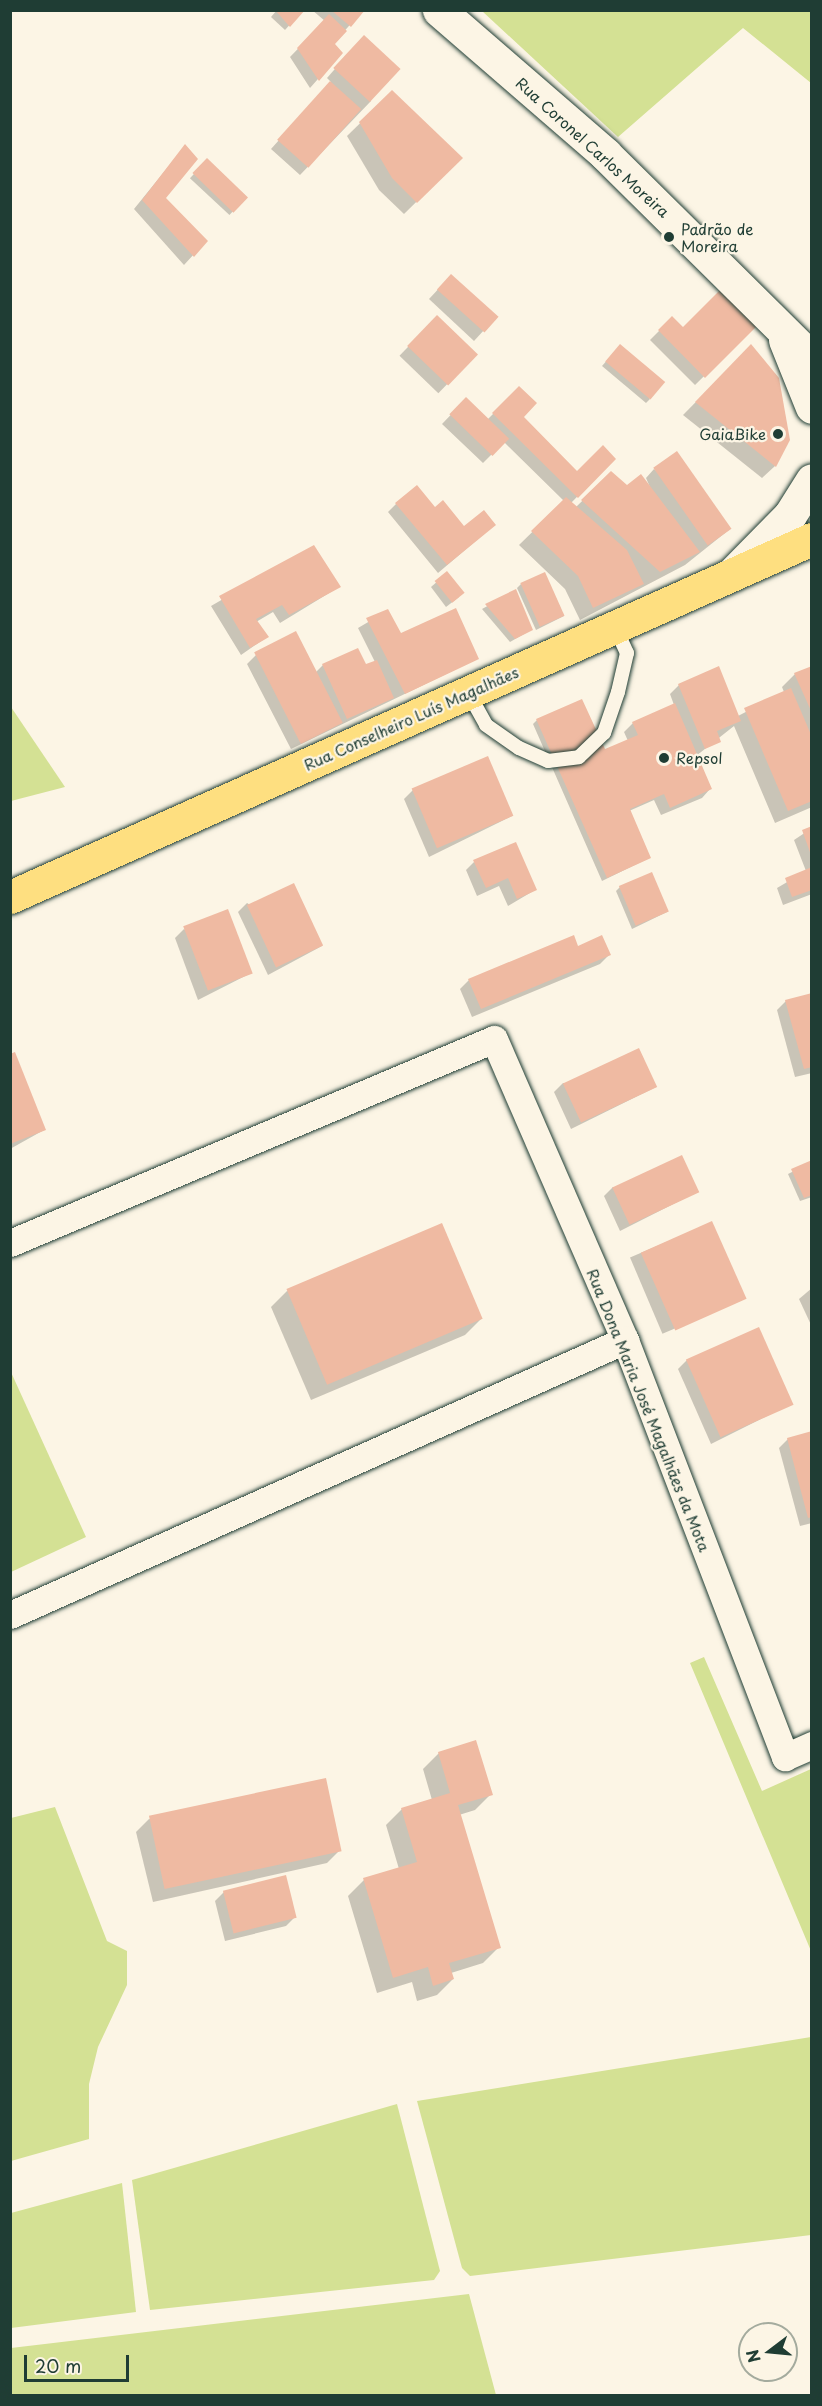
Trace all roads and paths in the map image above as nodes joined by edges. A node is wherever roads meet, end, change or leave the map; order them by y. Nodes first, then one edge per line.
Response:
1 (439, 10) edge
2 (770, 312) junction
3 (812, 358) edge
4 (812, 407) edge
5 (812, 480) edge
6 (811, 540) edge
7 (733, 573) junction
8 (615, 627) junction
9 (470, 694) junction
10 (10, 897) edge
11 (10, 1243) edge
12 (624, 1340) junction
13 (10, 1615) edge
14 (812, 1745) edge

1 - 2 main road, Rua Coronel Carlos Moreira
2 - 3 main road, Rua Coronel Carlos Moreira
2 - 4 main road, Rua Coronel Carlos Moreira
5 - 7 main road
6 - 7 main road, Rua Conselheiro Luís Magalhães
7 - 8 main road, Rua Conselheiro Luís Magalhães
8 - 9 main road, Rua Conselheiro Luís Magalhães
8 - 9 lane
9 - 10 main road, Rua Conselheiro Luís Magalhães
11 - 12 street, Rua Dona Maria José Magalhães da Mota
12 - 13 street
12 - 14 street, Rua Dona Maria José Magalhães da Mota

